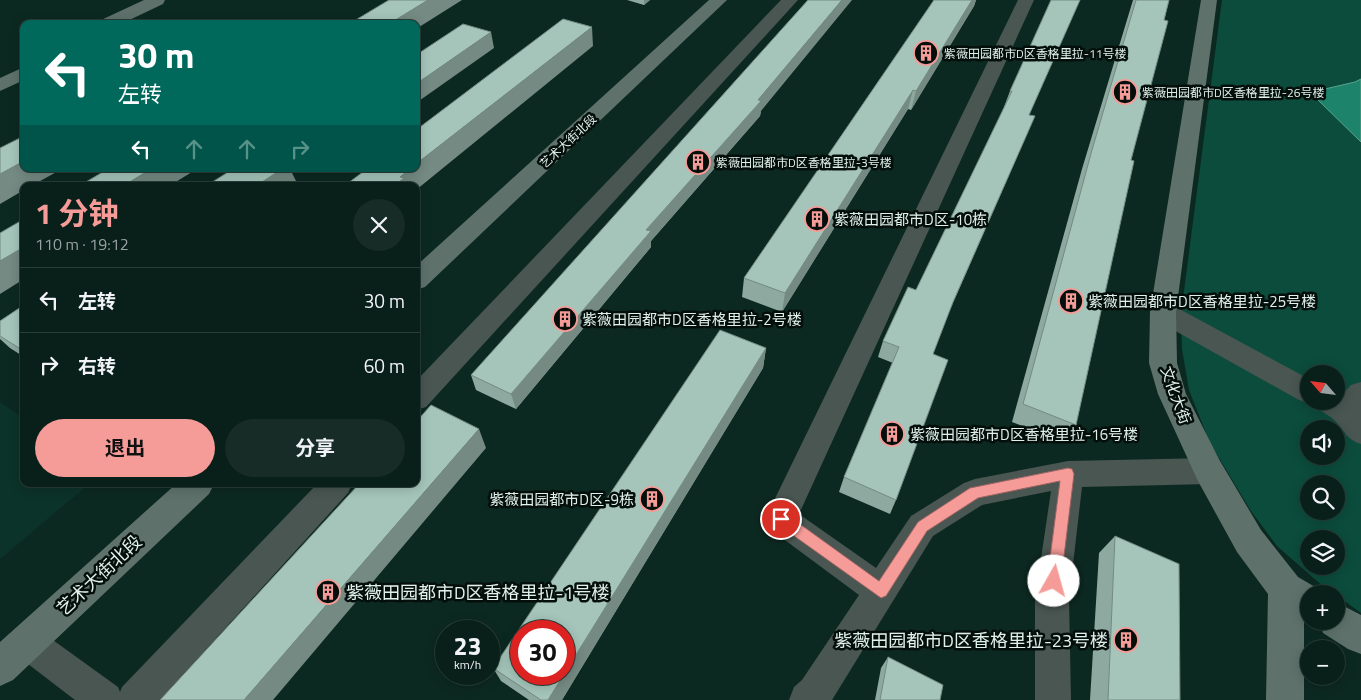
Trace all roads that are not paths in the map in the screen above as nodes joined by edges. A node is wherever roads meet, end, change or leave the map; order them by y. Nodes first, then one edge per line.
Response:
1 (157, 0) edge
2 (174, 0) edge
3 (719, 0) edge
4 (790, 0) edge
5 (1026, 0) edge
6 (1209, 0) edge
7 (115, 20) edge
8 (134, 20) edge
9 (20, 66) edge
10 (0, 75) edge
11 (20, 75) edge
12 (0, 85) edge
13 (420, 277) edge
14 (1163, 312) junction
15 (1300, 387) edge
16 (420, 395) edge
17 (1345, 404) edge
18 (1361, 432) edge
19 (1209, 471) junction
20 (1068, 474) junction
21 (195, 487) edge
22 (334, 487) edge
23 (881, 591) junction
24 (1297, 596) edge
25 (1345, 626) edge
26 (1361, 636) edge
27 (27, 642) junction
28 (0, 667) edge
29 (105, 700) edge
30 (135, 700) edge
31 (807, 700) edge
32 (1053, 700) edge
33 (1285, 700) edge

1 - 7 street
2 - 8 street
3 - 13 street, 艺术大街北段
4 - 16 street
5 - 23 street
6 - 14 street, 文化大街
9 - 10 street
11 - 12 street
14 - 15 street
14 - 19 street, 文化大街
17 - 18 street
19 - 20 street
19 - 24 street, 文化大街
20 - 23 street
20 - 32 street
21 - 27 street, 艺术大街北段
22 - 30 street
23 - 31 street
24 - 33 street
25 - 26 street
27 - 28 street, 艺术大街北段
27 - 29 street

